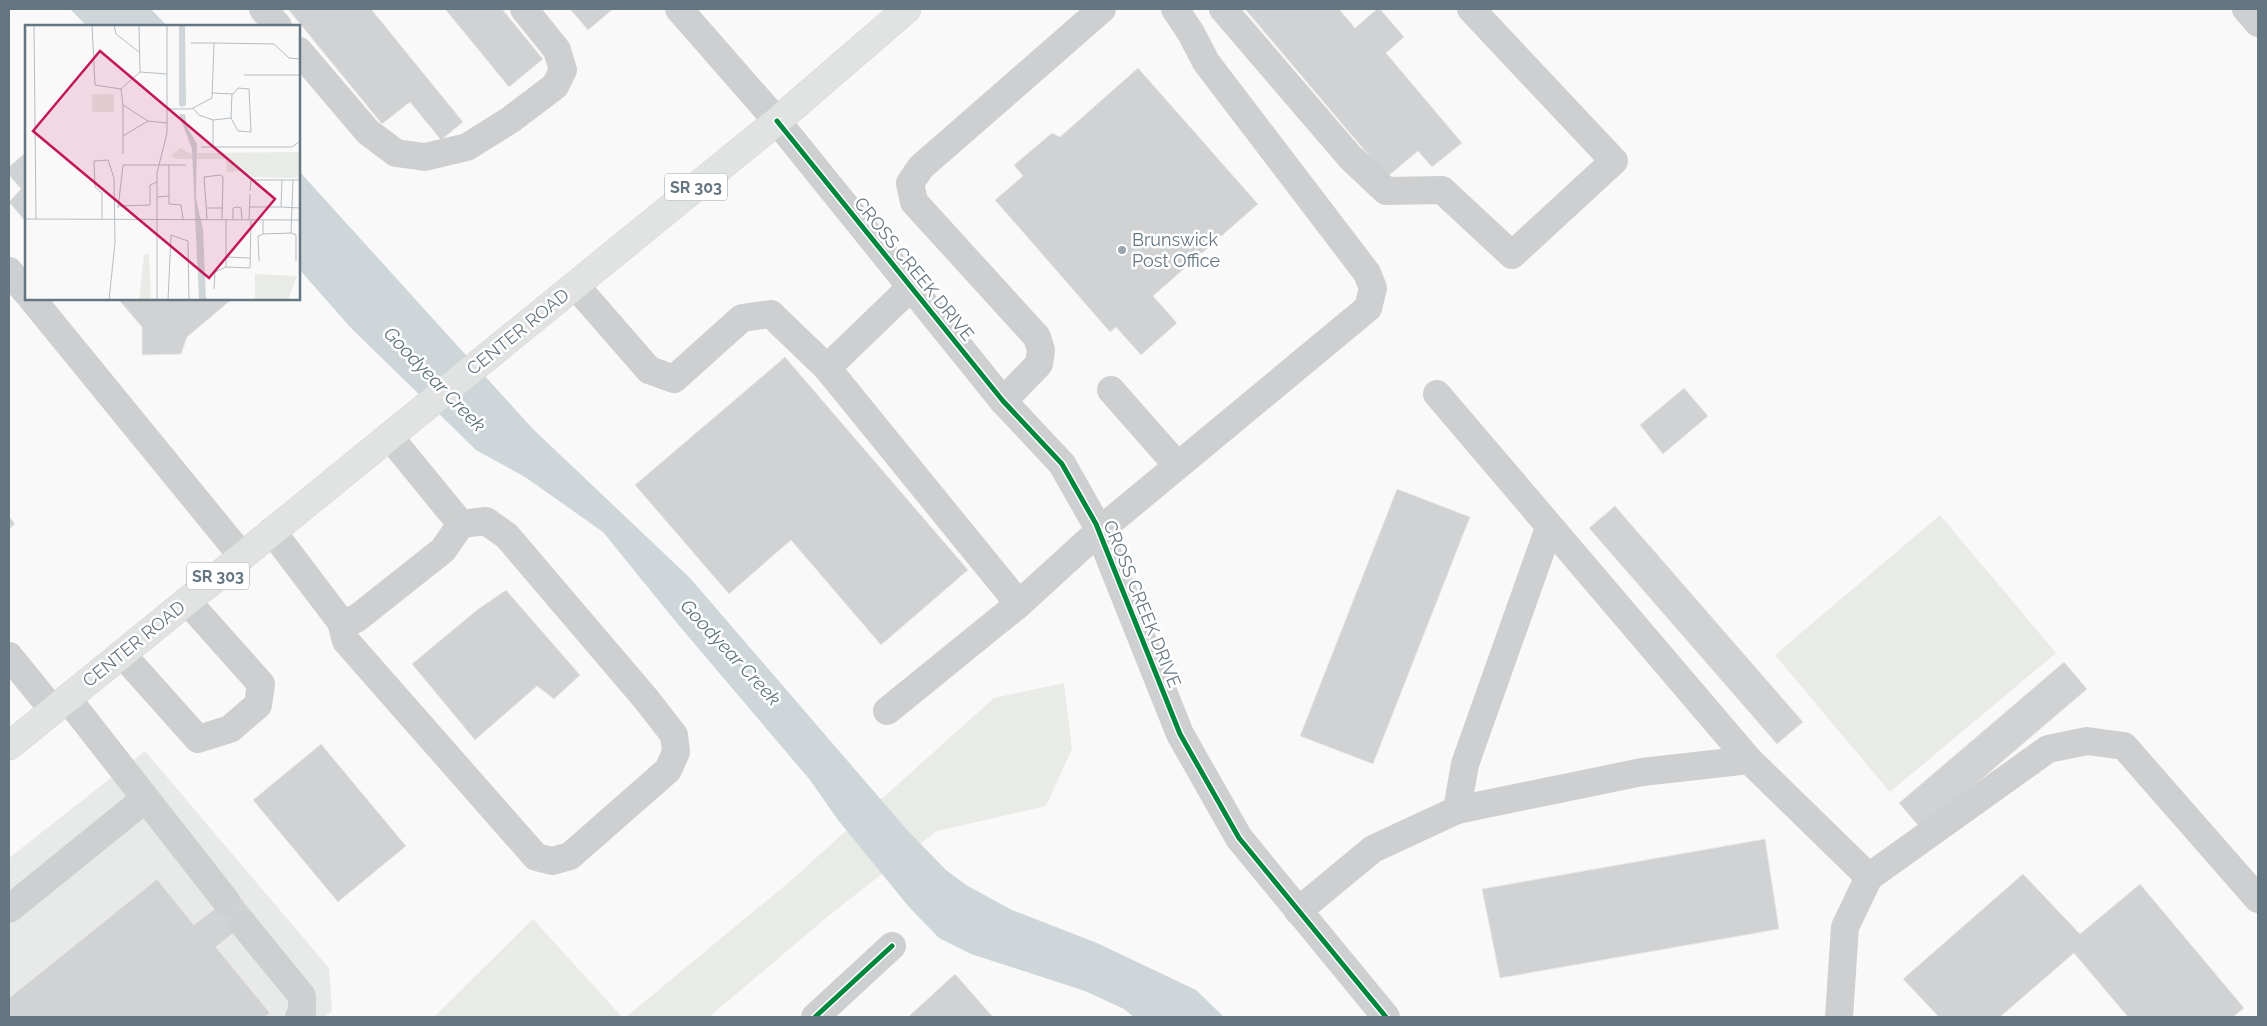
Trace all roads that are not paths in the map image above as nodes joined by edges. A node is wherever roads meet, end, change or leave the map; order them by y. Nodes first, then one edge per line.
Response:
1 (263, 9) edge
2 (524, 9) edge
3 (679, 9) edge
4 (907, 9) edge
5 (1102, 9) edge
6 (1175, 9) edge
7 (1223, 9) edge
8 (1471, 9) edge
9 (2246, 9) edge
10 (2258, 23) edge
11 (277, 25) edge
12 (300, 52) edge
13 (777, 121) junction
14 (9, 271) edge
15 (575, 285) junction
16 (910, 288) junction
17 (25, 291) edge
18 (33, 300) edge
19 (826, 368) junction
20 (1110, 390) dead end
21 (1437, 394) dead end
22 (1003, 401) junction
23 (390, 436) junction
24 (1177, 465) junction
25 (461, 524) junction
26 (1549, 528) junction
27 (1099, 530) junction
28 (272, 532) junction
29 (242, 556) junction
30 (187, 601) junction
31 (1019, 604) junction
32 (341, 622) junction
33 (122, 654) junction
34 (9, 656) edge
35 (60, 704) junction
36 (887, 711) dead end
37 (9, 746) edge
38 (1749, 760) junction
39 (145, 799) junction
40 (1457, 810) junction
41 (1869, 877) junction
42 (2258, 899) edge
43 (226, 901) dead end
44 (9, 909) edge
45 (1298, 911) junction
46 (244, 924) dead end
47 (892, 946) dead end
48 (299, 1017) edge
49 (815, 1017) edge
50 (1386, 1017) edge
51 (1839, 1017) edge

1 - 11 street
2 - 12 street
3 - 13 street, CROSS CREEK DRIVE
4 - 13 main road, CENTER ROAD / SR 303
5 - 22 street
6 - 24 street
7 - 8 street
9 - 10 street
13 - 15 main road, CENTER ROAD / SR 303
13 - 16 street, CROSS CREEK DRIVE
14 - 17 street
15 - 19 street
15 - 23 main road, CENTER ROAD / SR 303
16 - 19 street
16 - 22 street, CROSS CREEK DRIVE
18 - 29 street
19 - 31 street
20 - 24 street
21 - 26 street
22 - 27 street, CROSS CREEK DRIVE
23 - 25 street
23 - 28 main road, CENTER ROAD / SR 303
24 - 27 street
25 - 32 street
25 - 32 street
26 - 38 street
26 - 40 street
27 - 31 street
27 - 45 street, CROSS CREEK DRIVE
28 - 29 main road, CENTER ROAD / SR 303
28 - 32 street
29 - 30 main road, CENTER ROAD / SR 303
30 - 33 main road, CENTER ROAD / SR 303
30 - 33 street
31 - 36 street
33 - 35 main road, CENTER ROAD / SR 303
34 - 35 street
35 - 37 main road, CENTER ROAD / SR 303
35 - 39 street
38 - 40 street
38 - 41 street
39 - 43 street
39 - 44 street
40 - 45 street
41 - 42 street
41 - 51 street
45 - 50 street, CROSS CREEK DRIVE
46 - 48 street
47 - 49 street

